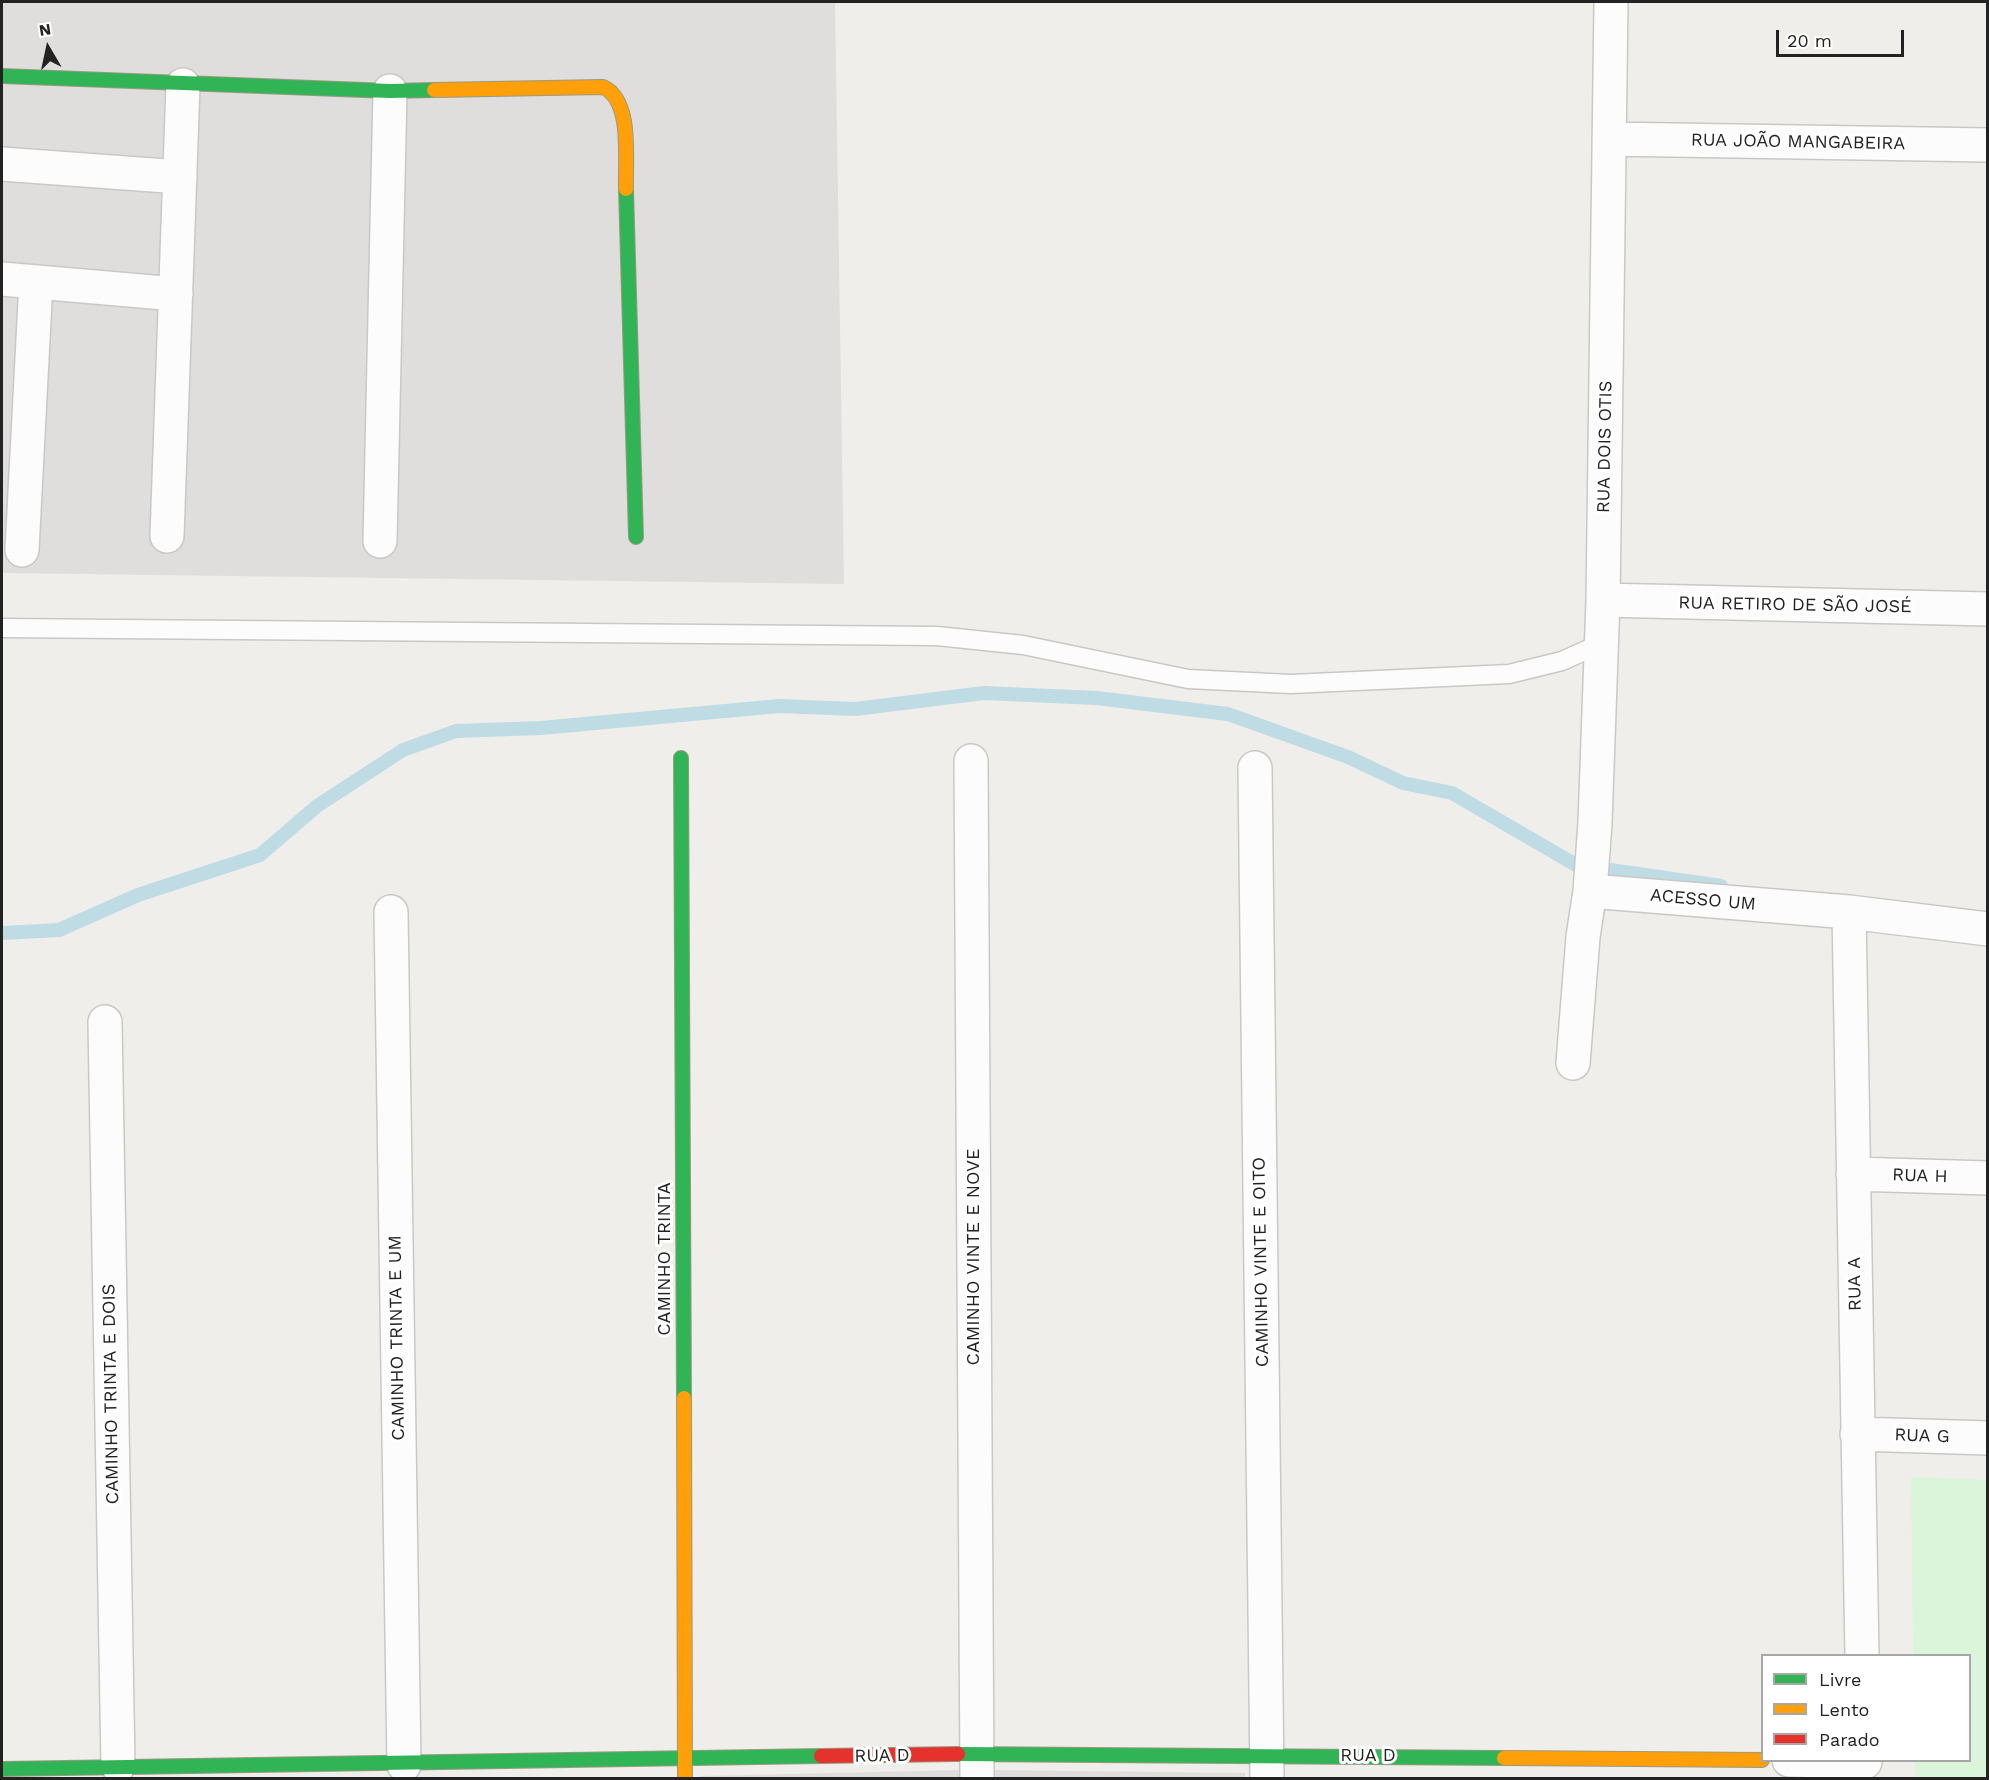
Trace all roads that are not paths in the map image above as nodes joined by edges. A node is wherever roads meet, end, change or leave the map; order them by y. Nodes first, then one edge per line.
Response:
1 (1611, 2) edge
2 (2, 76) edge
3 (183, 85) junction
4 (390, 91) junction
5 (1609, 139) junction
6 (1988, 145) edge
7 (2, 164) edge
8 (180, 177) junction
9 (2, 279) edge
10 (36, 282) junction
11 (176, 294) junction
12 (167, 536) dead end
13 (636, 537) dead end
14 (380, 541) dead end
15 (22, 550) dead end
16 (1603, 600) junction
17 (1988, 609) edge
18 (2, 628) edge
19 (1602, 643) junction
20 (681, 758) dead end
21 (971, 761) dead end
22 (1255, 768) dead end
23 (1590, 881) junction
24 (391, 912) dead end
25 (1850, 912) junction
26 (1988, 929) edge
27 (105, 1022) dead end
28 (1573, 1063) dead end
29 (1853, 1174) junction
30 (1988, 1178) edge
31 (1857, 1434) junction
32 (1988, 1438) edge
33 (1862, 1654) edge
34 (686, 1759) junction
35 (1761, 1760) edge
36 (1802, 1762) edge
37 (404, 1765) junction
38 (118, 1766) junction
39 (977, 1766) edge
40 (1267, 1767) edge
41 (1865, 1767) edge
42 (1554, 1768) edge
43 (2, 1769) edge
44 (685, 1779) edge

1 - 5 street, RUA DOIS OTIS
2 - 3 street
3 - 4 street
3 - 8 street
4 - 13 street
4 - 14 street
5 - 6 street, RUA JOÃO MANGABEIRA
5 - 16 street, RUA DOIS OTIS
7 - 8 street
8 - 11 street
9 - 10 street
10 - 11 street
10 - 15 street
11 - 12 street
16 - 17 street, RUA RETIRO DE SÃO JOSÉ
16 - 19 street, RUA DOIS OTIS
18 - 19 lane
19 - 23 street, RUA DOIS OTIS
20 - 34 street, CAMINHO TRINTA
21 - 39 street, CAMINHO VINTE E NOVE
22 - 40 street, CAMINHO VINTE E OITO
23 - 25 street, ACESSO UM
23 - 28 street
24 - 37 street, CAMINHO TRINTA E UM
25 - 26 street, ACESSO UM
25 - 29 street, RUA A
27 - 38 street, CAMINHO TRINTA E DOIS
29 - 30 street, RUA H
29 - 31 street, RUA A
31 - 32 street, RUA G
31 - 33 street, RUA A
34 - 37 street, RUA D
34 - 39 street, RUA D
34 - 44 street, CAMINHO TRINTA
35 - 42 street, RUA D
36 - 41 street
37 - 38 street, RUA D
38 - 43 street, RUA D
39 - 40 street, RUA D
40 - 42 street, RUA D

